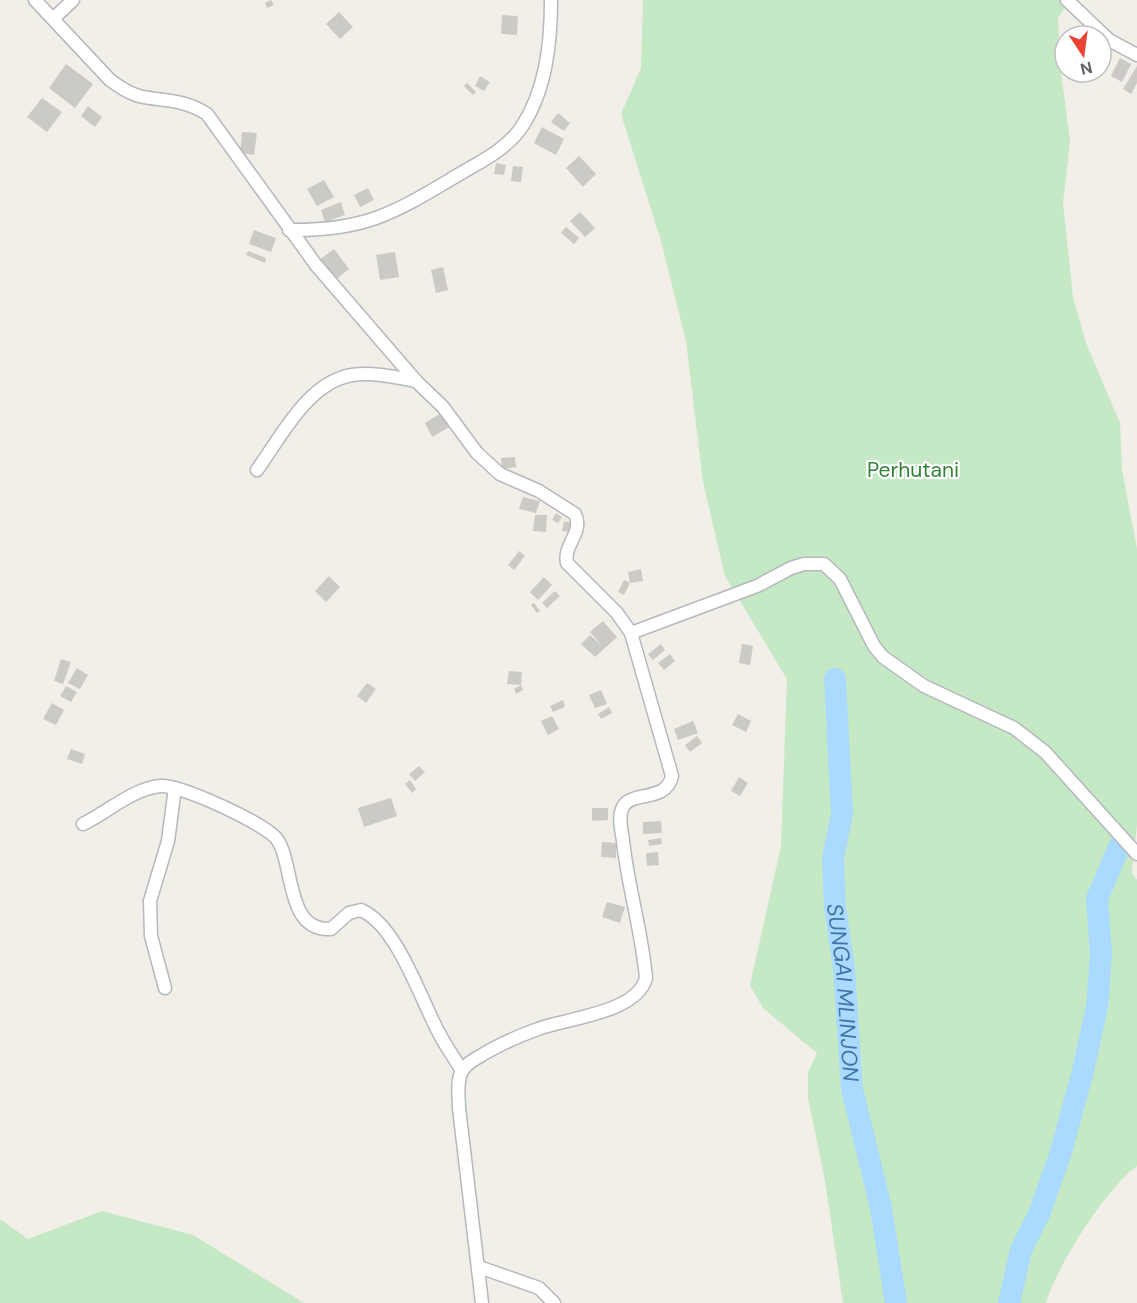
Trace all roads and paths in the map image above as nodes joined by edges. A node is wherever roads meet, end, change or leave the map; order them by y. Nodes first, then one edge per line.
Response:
1 (35, 0) edge
2 (73, 0) edge
3 (551, 0) edge
4 (1067, 0) edge
5 (54, 18) junction
6 (1137, 55) edge
7 (289, 230) junction
8 (416, 381) junction
9 (257, 470) dead end
10 (631, 633) junction
11 (175, 788) junction
12 (82, 824) dead end
13 (1137, 854) edge
14 (165, 988) dead end
15 (462, 1071) junction
16 (479, 1267) junction
17 (482, 1303) edge
18 (554, 1303) edge

1 - 5 street
2 - 5 street
3 - 7 street
4 - 6 street
5 - 7 street
7 - 8 street
8 - 9 street
8 - 10 street
10 - 13 street
10 - 15 street
11 - 12 street
11 - 14 street
11 - 15 street
15 - 16 street
16 - 17 street
16 - 18 street

